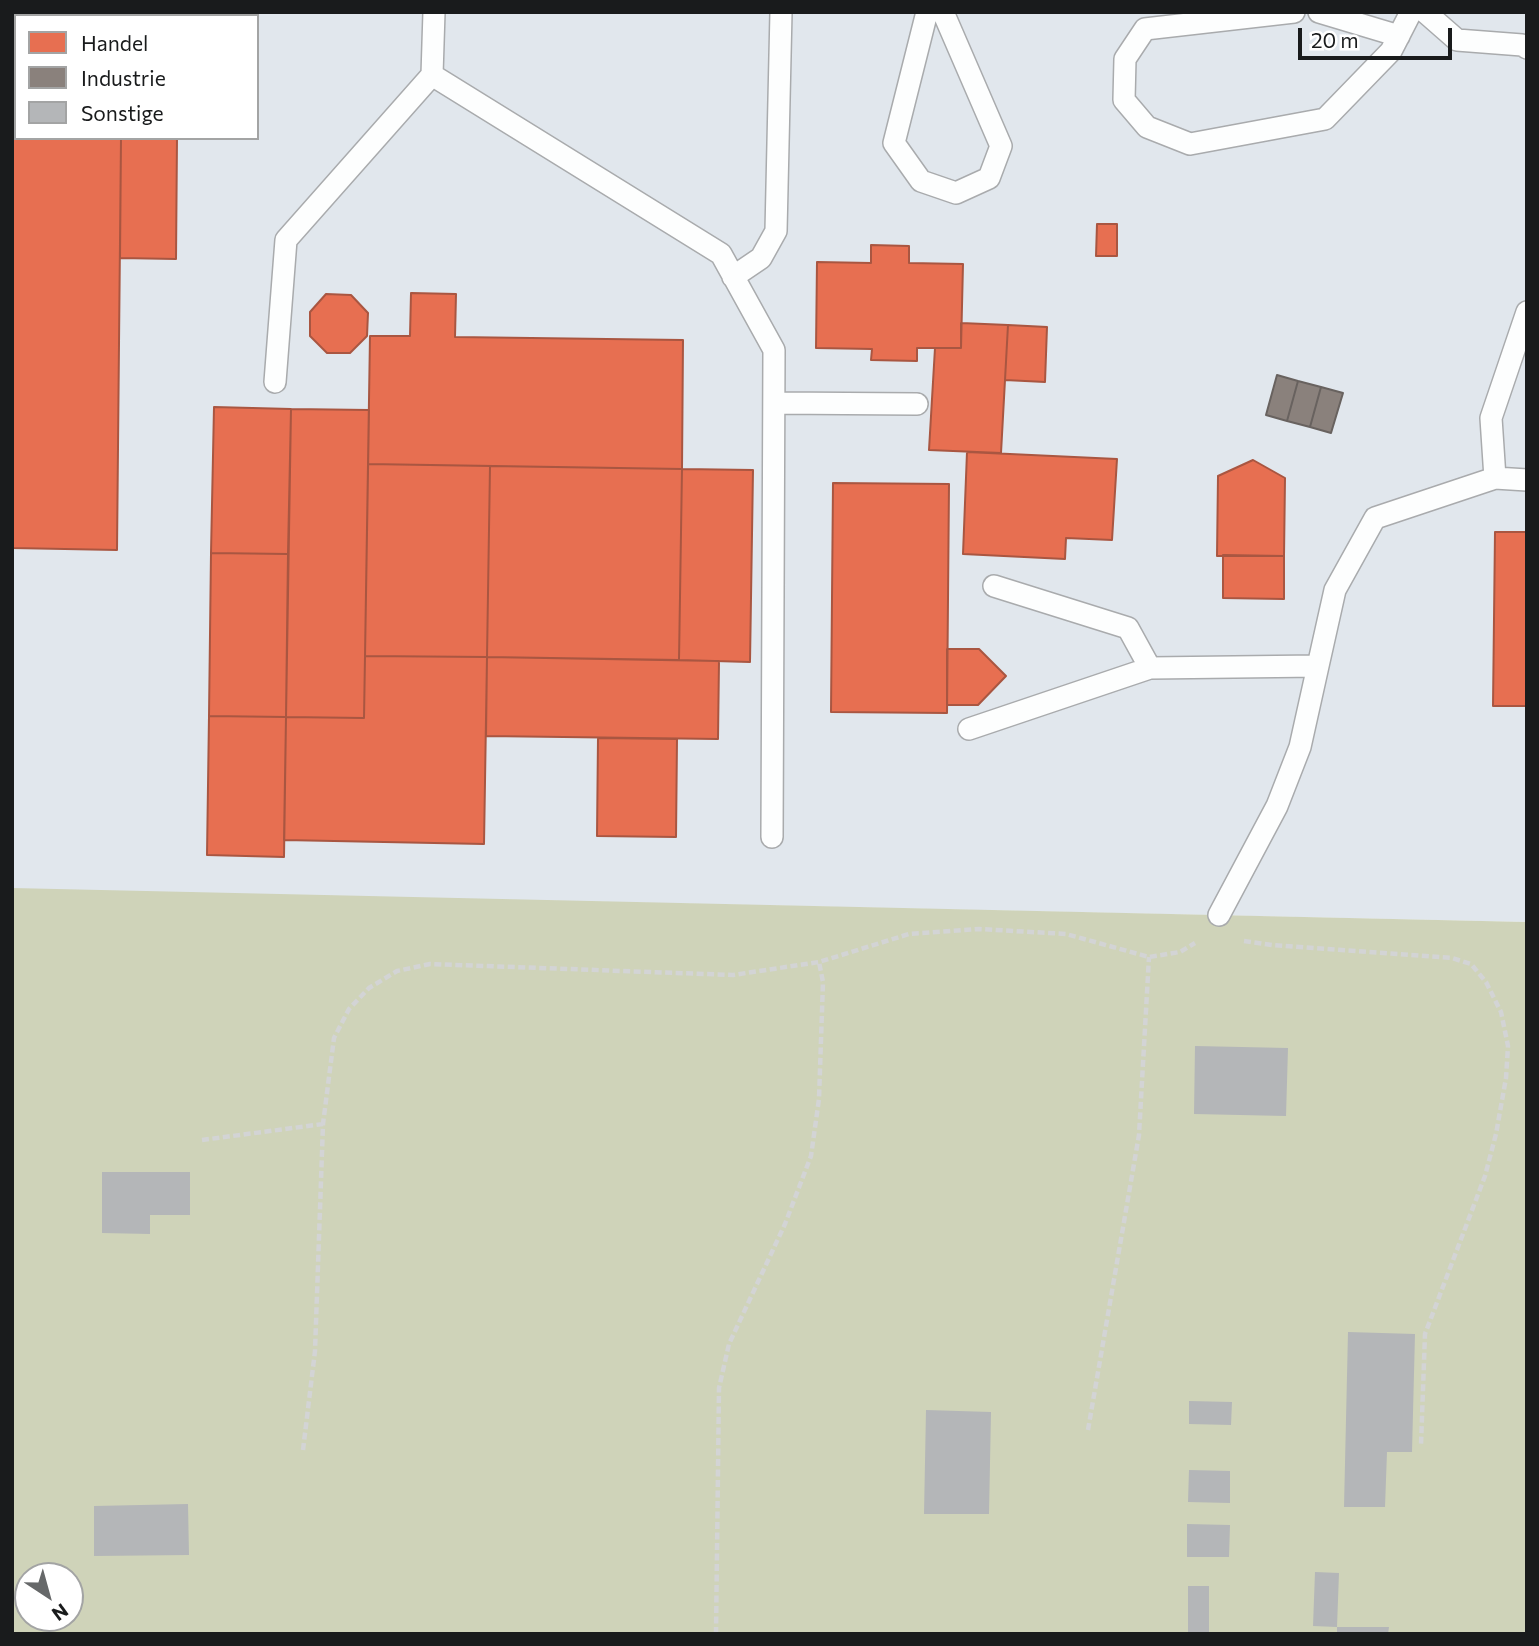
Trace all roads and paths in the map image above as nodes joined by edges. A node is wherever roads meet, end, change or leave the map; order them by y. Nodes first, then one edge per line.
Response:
1 (434, 12) edge
2 (780, 12) edge
3 (927, 12) edge
4 (943, 12) edge
5 (1294, 12) edge
6 (1319, 12) edge
7 (1411, 12) edge
8 (1426, 12) edge
9 (1399, 36) junction
10 (1527, 48) edge
11 (432, 75) junction
12 (733, 277) junction
13 (1527, 312) edge
14 (275, 382) dead end
15 (774, 403) junction
16 (917, 404) dead end
17 (1495, 478) junction
18 (1527, 480) edge
19 (994, 586) dead end
20 (1318, 666) junction
21 (1150, 667) junction
22 (969, 729) dead end
23 (772, 837) dead end
24 (1219, 915) joint
25 (1208, 935) junction
26 (1149, 957) junction
27 (819, 962) junction
28 (323, 1124) junction
29 (202, 1140) dead end
30 (1088, 1430) dead end
31 (1422, 1446) dead end
32 (303, 1450) dead end
33 (716, 1634) edge

1 - 11 lane
2 - 12 lane
3 - 4 lane
5 - 9 lane
6 - 9 lane
7 - 9 lane
8 - 10 lane
11 - 12 lane
11 - 14 lane
12 - 15 lane
13 - 17 lane
15 - 16 lane
15 - 23 lane
17 - 18 lane
17 - 20 lane
19 - 21 lane
20 - 21 lane
20 - 24 lane
21 - 22 lane
24 - 25 path
25 - 26 path
25 - 31 path
26 - 27 path
26 - 30 path
27 - 28 path
27 - 33 path
28 - 29 path
28 - 32 path

